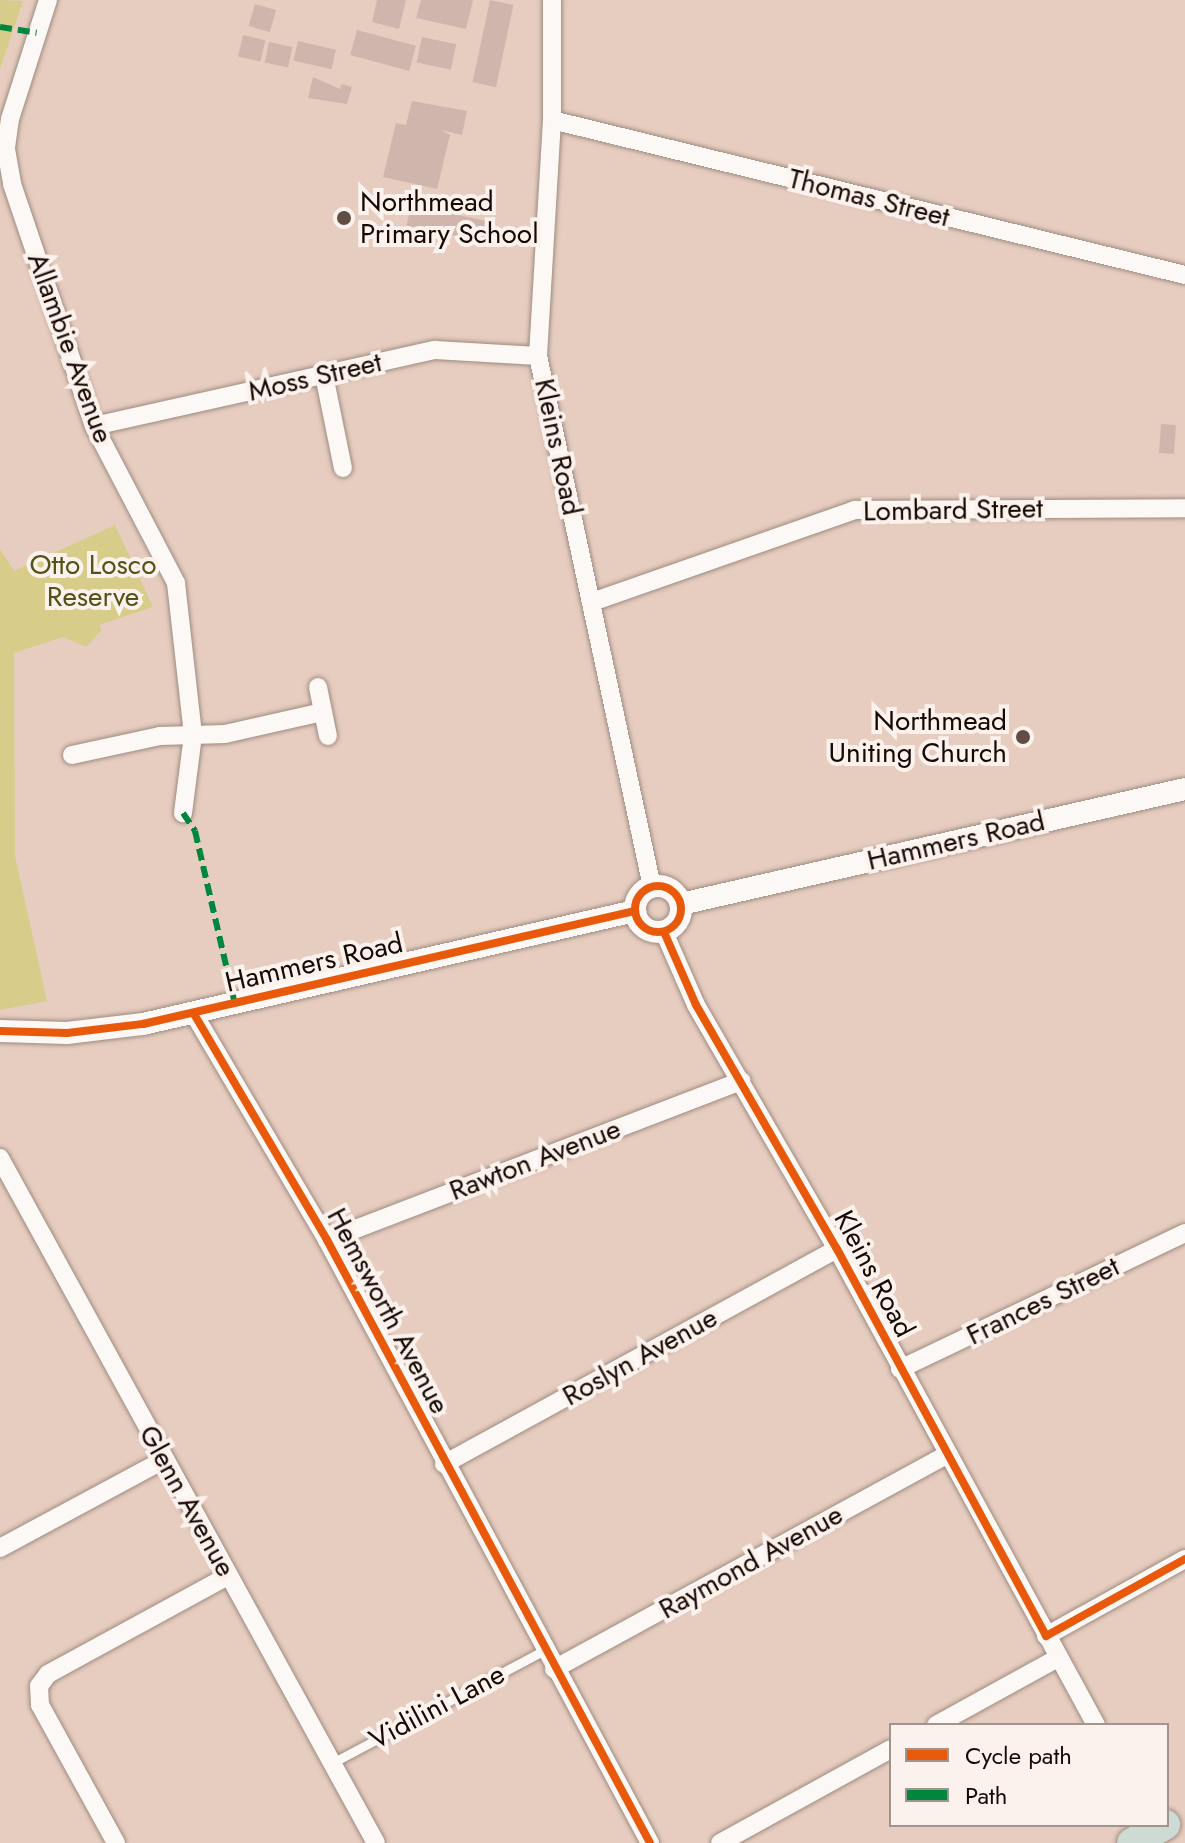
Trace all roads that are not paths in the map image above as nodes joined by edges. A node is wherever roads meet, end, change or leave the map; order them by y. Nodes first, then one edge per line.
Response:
1 (48, 0) edge
2 (552, 0) edge
3 (552, 120) junction
4 (1185, 275) edge
5 (538, 356) junction
6 (324, 375) junction
7 (94, 426) junction
8 (343, 468) dead end
9 (1185, 508) edge
10 (592, 602) junction
11 (318, 687) dead end
12 (323, 712) junction
13 (193, 735) junction
14 (328, 736) dead end
15 (72, 755) dead end
16 (1185, 789) edge
17 (183, 813) dead end
18 (652, 887) junction
19 (681, 904) junction
20 (635, 911) junction
21 (664, 932) junction
22 (194, 1014) junction
23 (0, 1031) edge
24 (742, 1081) junction
25 (0, 1158) edge
26 (1185, 1233) edge
27 (327, 1240) junction
28 (837, 1249) junction
29 (900, 1369) junction
30 (947, 1455) junction
31 (165, 1459) junction
32 (444, 1464) junction
33 (0, 1548) edge
34 (1185, 1559) edge
35 (228, 1576) junction
36 (1046, 1636) junction
37 (543, 1651) junction
38 (1058, 1658) junction
39 (554, 1669) junction
40 (940, 1723) edge
41 (1095, 1723) edge
42 (889, 1750) edge
43 (332, 1763) junction
44 (116, 1843) edge
45 (376, 1843) edge
46 (650, 1843) edge
47 (720, 1843) edge

1 - 7 street, Allambie Avenue
2 - 3 street, Kleins Road
3 - 4 street, Thomas Street
3 - 5 street, Kleins Road
5 - 6 street, Moss Street
5 - 10 street, Kleins Road
6 - 7 street, Moss Street
6 - 8 street
7 - 13 street, Allambie Avenue
9 - 10 street, Lombard Street
10 - 18 street, Kleins Road
11 - 12 street
12 - 13 street
12 - 14 street
13 - 15 street
13 - 17 street, Allambie Avenue
16 - 19 street, Hammers Road
18 - 19 street
18 - 20 street
19 - 21 street
20 - 21 street
20 - 22 street, Hammers Road
21 - 24 street, Kleins Road
22 - 23 street, Hammers Road
22 - 27 street, Hemsworth Avenue
24 - 27 street, Rawton Avenue
24 - 28 street, Kleins Road
25 - 31 street, Glenn Avenue
26 - 29 street, Frances Street
27 - 32 street, Hemsworth Avenue
28 - 29 street, Kleins Road
28 - 32 street, Roslyn Avenue
29 - 30 street, Kleins Road
30 - 36 street, Kleins Road
30 - 39 street, Raymond Avenue
31 - 33 street
31 - 35 street, Glenn Avenue
32 - 37 street, Hemsworth Avenue
34 - 36 street
35 - 43 street, Glenn Avenue
35 - 44 street
36 - 38 street, Kleins Road
37 - 39 street, Hemsworth Avenue
37 - 43 lane, Vidilini Lane
38 - 40 street
38 - 41 street, Kleins Road
39 - 46 street, Hemsworth Avenue
42 - 47 street
43 - 45 street, Glenn Avenue

